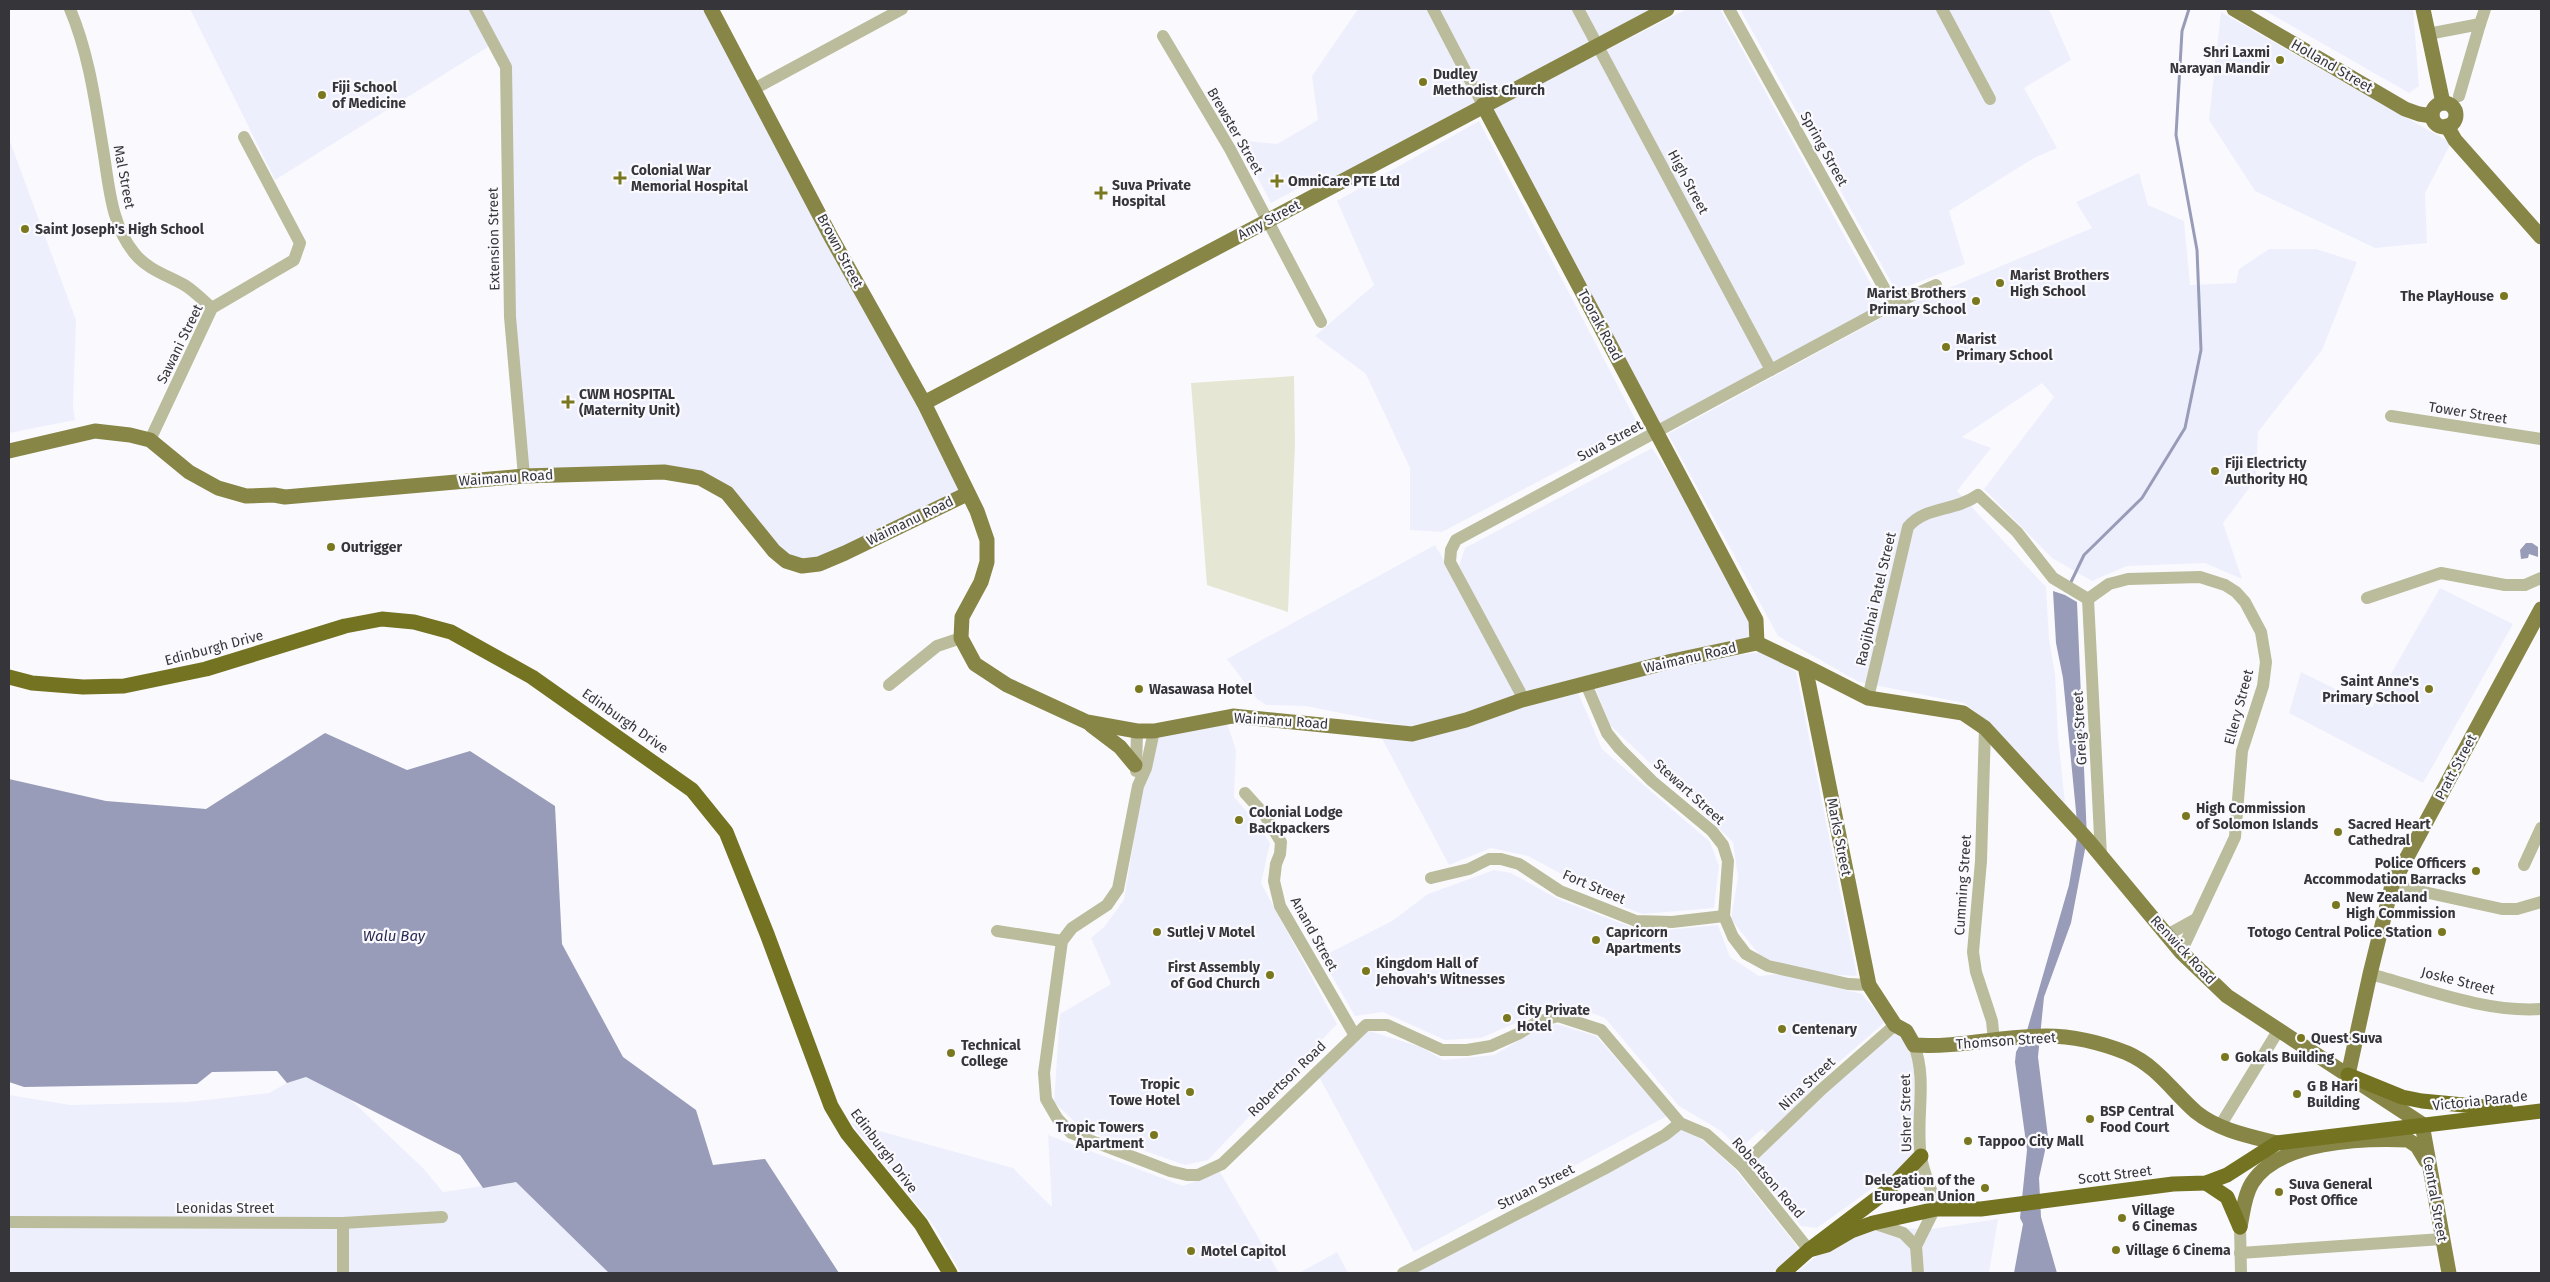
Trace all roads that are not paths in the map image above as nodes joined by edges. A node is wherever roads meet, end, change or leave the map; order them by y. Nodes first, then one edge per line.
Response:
1 (70, 9) edge
2 (475, 9) edge
3 (712, 9) edge
4 (902, 9) edge
5 (1433, 9) edge
6 (1578, 9) edge
7 (1667, 9) edge
8 (1728, 9) edge
9 (1942, 9) edge
10 (2234, 9) edge
11 (2423, 9) edge
12 (2486, 9) edge
13 (2480, 24) junction
14 (2428, 34) junction
15 (1163, 36) dead end
16 (1597, 44) junction
17 (754, 89) junction
18 (2460, 96) dead end
19 (1990, 99) dead end
20 (2443, 103) junction
21 (1483, 105) junction
22 (2432, 116) junction
23 (2447, 126) junction
24 (244, 137) dead end
25 (1268, 221) junction
26 (2541, 237) edge
27 (1936, 284) dead end
28 (1893, 304) junction
29 (212, 308) junction
30 (1321, 322) dead end
31 (1771, 370) junction
32 (924, 403) junction
33 (2391, 416) dead end
34 (1657, 433) junction
35 (2541, 439) edge
36 (150, 440) junction
37 (9, 451) edge
38 (524, 476) junction
39 (967, 494) junction
40 (2541, 578) edge
41 (2367, 598) dead end
42 (2088, 599) junction
43 (2541, 609) edge
44 (961, 638) junction
45 (1757, 643) junction
46 (1805, 666) junction
47 (9, 677) edge
48 (1586, 684) junction
49 (889, 685) dead end
50 (1868, 698) junction
51 (1522, 700) junction
52 (1087, 722) junction
53 (1985, 728) junction
54 (1137, 731) junction
55 (1154, 731) junction
56 (1136, 766) junction
57 (1138, 786) junction
58 (1245, 793) dead end
59 (2541, 828) edge
60 (2101, 856) junction
61 (2524, 864) dead end
62 (1431, 878) dead end
63 (2392, 885) junction
64 (2541, 902) edge
65 (1724, 916) junction
66 (2196, 919) junction
67 (998, 931) dead end
68 (2167, 935) junction
69 (1062, 941) junction
70 (2180, 952) junction
71 (2370, 974) junction
72 (1868, 985) junction
73 (2541, 1009) edge
74 (1895, 1025) junction
75 (2278, 1031) junction
76 (1354, 1034) junction
77 (2001, 1040) junction
78 (1914, 1045) junction
79 (2348, 1075) junction
80 (2538, 1112) edge
81 (1680, 1123) junction
82 (2422, 1124) junction
83 (2220, 1126) junction
84 (2277, 1143) junction
85 (1921, 1156) junction
86 (1742, 1166) junction
87 (2430, 1169) junction
88 (2206, 1183) junction
89 (1936, 1210) junction
90 (442, 1217) dead end
91 (9, 1222) edge
92 (343, 1223) junction
93 (1873, 1223) junction
94 (2240, 1227) junction
95 (2442, 1239) junction
96 (1916, 1246) junction
97 (1809, 1250) junction
98 (2240, 1253) junction
99 (343, 1273) edge
100 (950, 1273) edge
101 (1403, 1273) edge
102 (1783, 1273) edge
103 (1918, 1273) edge
104 (2241, 1273) edge
105 (2449, 1273) edge

1 - 29 street, Mal Street
2 - 38 street, Extension Street
3 - 17 main road, Brown Street
4 - 17 street
5 - 21 street, Toorak Road
6 - 16 street, High Street
7 - 16 main road, Amy Street
8 - 28 street, Spring Street
9 - 19 street
10 - 22 main road, Holland Street
11 - 14 main road
12 - 13 street
13 - 14 street
13 - 18 street
14 - 20 main road
15 - 25 street, Brewster Street
16 - 21 main road, Amy Street
16 - 31 street, High Street
17 - 32 main road, Brown Street
20 - 22 main road
20 - 23 main road
21 - 25 main road, Amy Street
21 - 34 main road, Toorak Road
22 - 23 main road
23 - 26 main road
24 - 29 street, Sawani Street
25 - 30 street, Brewster Street
25 - 32 main road, Amy Street
27 - 28 street, Suva Street
28 - 31 street, Suva Street
29 - 36 street, Sawani Street
31 - 34 street, Suva Street
32 - 39 main road, Brown Street
33 - 35 street, Tower Street
34 - 45 main road, Toorak Road
34 - 51 street, Suva Street
36 - 37 main road, Waimanu Road
36 - 38 main road, Waimanu Road
38 - 39 main road, Waimanu Road
39 - 44 main road, Waimanu Road
40 - 41 street
42 - 50 street, Raojibhai Patel Street
42 - 60 street, Greig Street
42 - 66 street, Ellery Street
43 - 63 main road, Pratt Street
44 - 49 street
44 - 52 main road, Waimanu Road
45 - 46 main road
45 - 48 main road, Waimanu Road
46 - 50 main road
46 - 72 main road, Marks Street
47 - 100 highway, Edinburgh Drive
48 - 51 main road, Waimanu Road
48 - 65 street, Stewart Street
50 - 53 main road
51 - 55 main road, Waimanu Road
52 - 54 main road, Waimanu Road
52 - 56 main road
53 - 60 main road, Renwick Road
53 - 77 street, Cumming Street
54 - 55 main road, Waimanu Road
54 - 56 street
55 - 57 street
56 - 57 street
57 - 69 street
58 - 76 street, Anand Street
59 - 61 street
60 - 68 main road, Renwick Road
62 - 65 street, Fort Street
63 - 64 street
63 - 71 main road, Pratt Street
65 - 72 street
66 - 68 street
66 - 70 street, Ellery Street
67 - 69 street
68 - 70 main road, Renwick Road
69 - 76 street, Robertson Road
70 - 75 main road, Renwick Road
71 - 73 street, Joske Street
71 - 79 main road, Pratt Street
72 - 74 main road, Marks Street
74 - 78 main road, Marks Street
74 - 86 street, Nina Street
75 - 79 main road, Renwick Road
75 - 83 street
76 - 81 street, Robertson Road
77 - 78 main road, Thomson Street
77 - 83 main road, Thomson Street
78 - 85 street, Usher Street
79 - 80 highway
79 - 82 main road, Renwick Road
80 - 82 highway, Victoria Parade
81 - 86 street, Robertson Road
81 - 101 street, Struan Street
82 - 84 highway, Scott Street
82 - 87 main road, Central Street
83 - 84 main road, Thomson Street
84 - 88 highway, Scott Street
85 - 89 street, Usher Street
85 - 97 highway
86 - 97 street, Robertson Road
87 - 94 main road
87 - 95 main road, Central Street
88 - 89 highway, Scott Street
88 - 94 highway
89 - 93 highway, Scott Street
89 - 96 street
90 - 92 street, Leonidas Street
91 - 92 street, Leonidas Street
92 - 99 street
93 - 96 street
93 - 97 highway, Scott Street
94 - 98 street
95 - 98 street
95 - 105 main road, Central Street
96 - 103 street
97 - 102 highway
98 - 104 street

